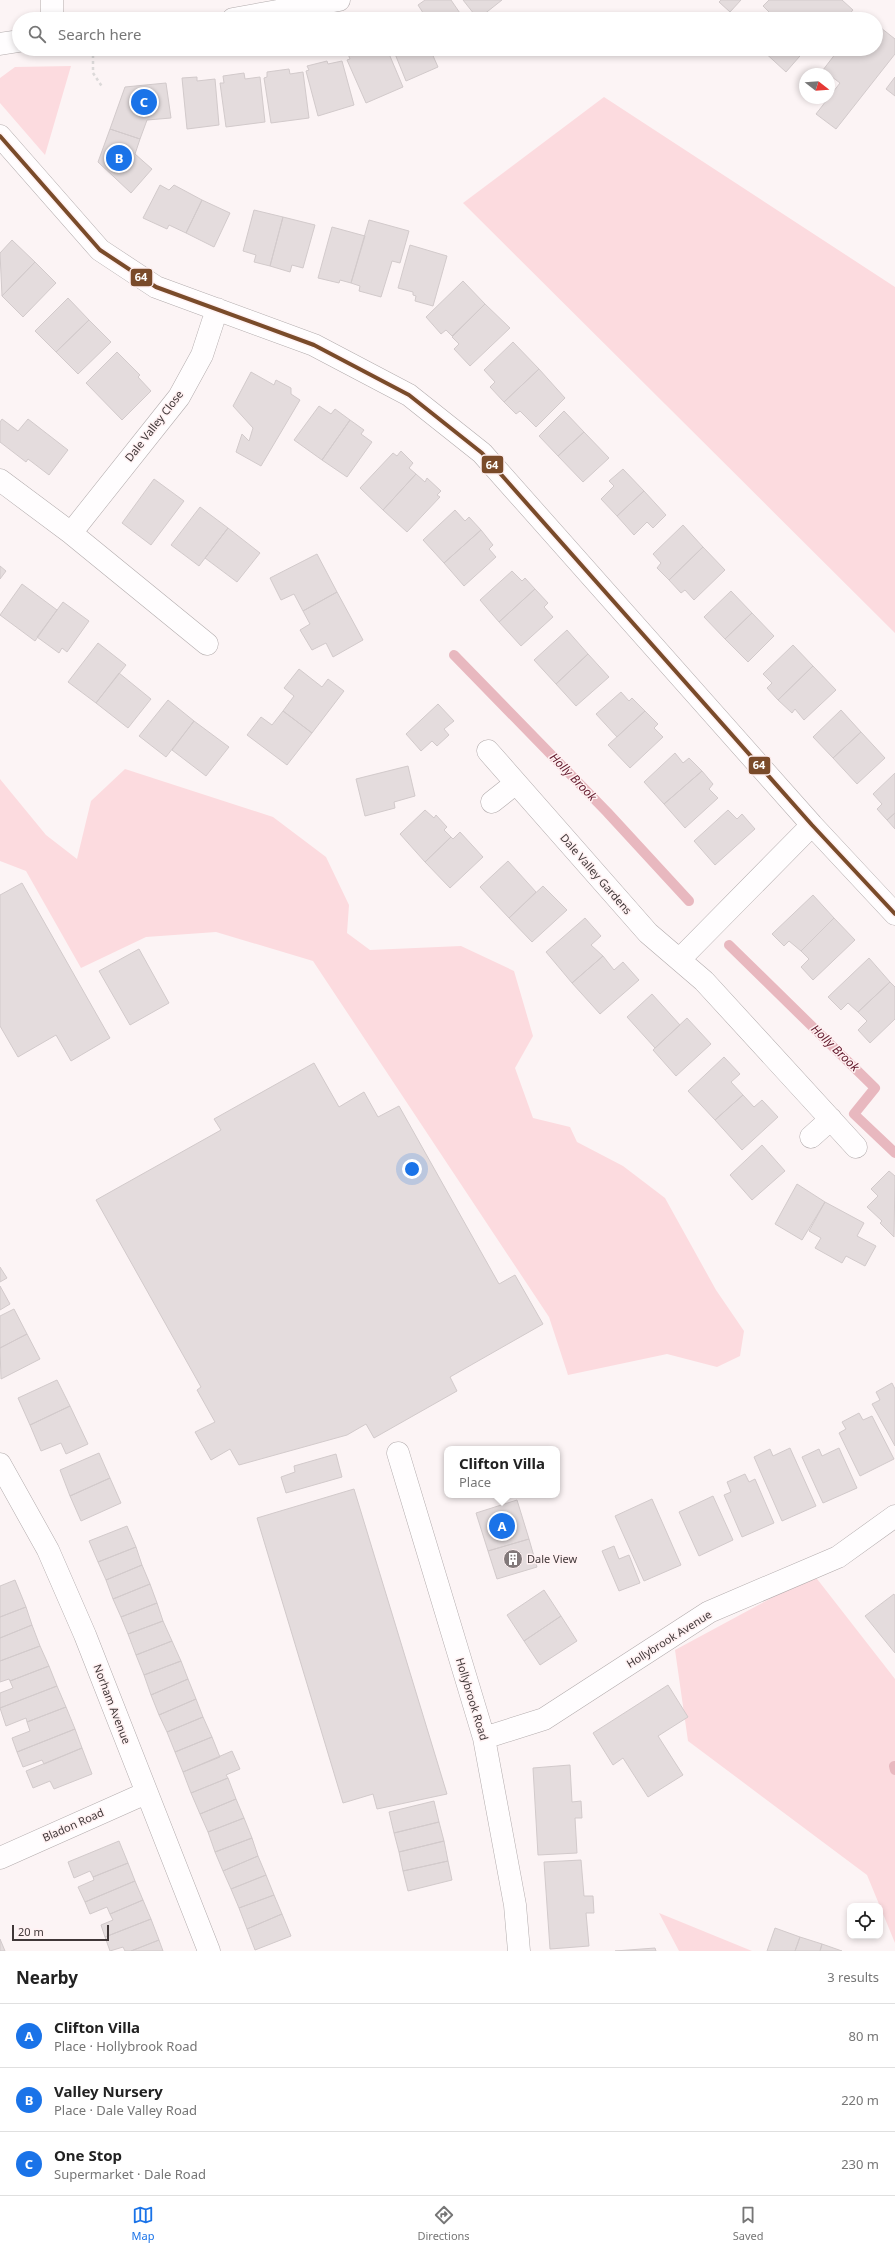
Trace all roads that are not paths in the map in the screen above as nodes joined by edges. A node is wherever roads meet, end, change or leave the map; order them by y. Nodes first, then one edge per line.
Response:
1 (52, 0) edge
2 (339, 0) edge
3 (52, 12) edge
4 (272, 12) edge
5 (12, 42) edge
6 (0, 44) edge
7 (0, 136) edge
8 (217, 309) junction
9 (0, 480) edge
10 (72, 533) junction
11 (207, 644) dead end
12 (488, 751) dead end
13 (516, 783) junction
14 (492, 802) dead end
15 (812, 825) junction
16 (895, 914) edge
17 (680, 960) junction
18 (831, 1119) junction
19 (811, 1137) dead end
20 (856, 1147) dead end
21 (398, 1453) dead end
22 (1, 1466) edge
23 (895, 1516) edge
24 (484, 1738) junction
25 (146, 1793) junction
26 (0, 1858) edge
27 (209, 1951) edge
28 (520, 1951) edge

1 - 3 street
2 - 4 street
5 - 6 street
7 - 8 street
8 - 10 street, Dale Valley Close
8 - 15 street
9 - 10 street
10 - 11 street
12 - 13 street, Dale Valley Gardens
13 - 14 street
13 - 17 street, Dale Valley Gardens
15 - 16 street
15 - 17 street
17 - 18 street, Dale Valley Gardens
18 - 19 street
18 - 20 street, Dale Valley Gardens
21 - 24 street, Hollybrook Road
22 - 25 street, Norham Avenue
23 - 24 street, Hollybrook Avenue
24 - 28 street, Hollybrook Road
25 - 26 street, Bladon Road
25 - 27 street, Norham Avenue

